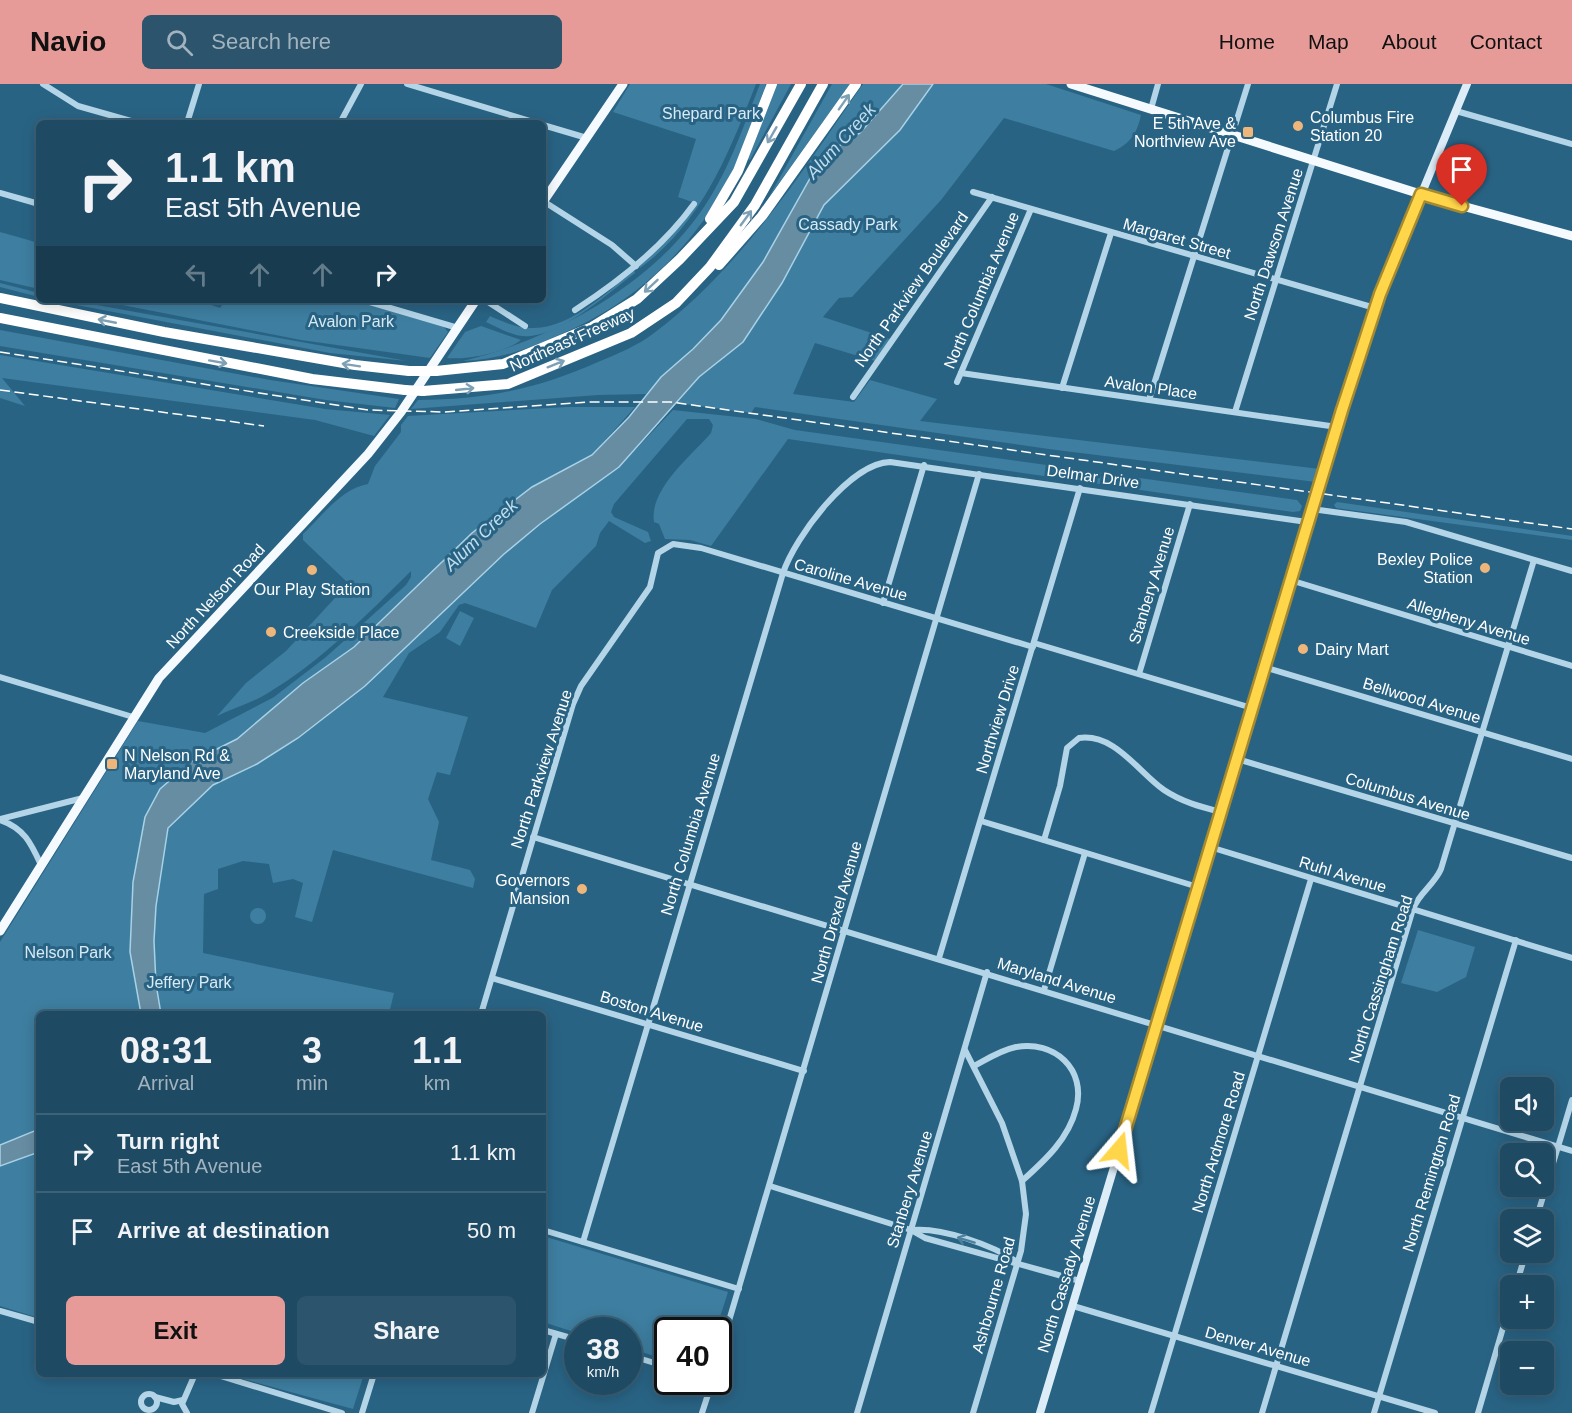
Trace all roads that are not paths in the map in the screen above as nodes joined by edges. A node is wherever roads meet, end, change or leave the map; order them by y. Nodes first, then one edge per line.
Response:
1 (43, 84) edge
2 (199, 84) edge
3 (361, 84) edge
4 (407, 84) edge
5 (623, 84) edge
6 (772, 84) edge
7 (801, 84) edge
8 (823, 84) edge
9 (856, 84) edge
10 (1071, 84) edge
11 (1158, 84) edge
12 (1239, 84) edge
13 (1337, 84) edge
14 (1467, 84) edge
15 (1248, 85) edge
16 (432, 88) edge
17 (1150, 109) junction
18 (1456, 111) junction
19 (127, 120) edge
20 (188, 120) edge
21 (342, 120) edge
22 (528, 120) edge
23 (546, 126) edge
24 (1231, 134) junction
25 (587, 138) junction
26 (1572, 144) edge
27 (1314, 160) junction
28 (0, 192) edge
29 (973, 192) dead end
30 (1421, 194) junction
31 (992, 197) junction
32 (546, 198) edge
33 (36, 203) edge
34 (546, 204) edge
35 (694, 204) dead end
36 (1031, 209) junction
37 (1111, 233) junction
38 (1572, 236) edge
39 (690, 247) junction
40 (1193, 257) junction
41 (636, 266) junction
42 (1275, 281) junction
43 (682, 296) junction
44 (0, 298) edge
45 (373, 303) edge
46 (474, 303) edge
47 (490, 303) edge
48 (1375, 308) junction
49 (575, 310) dead end
50 (0, 318) edge
51 (525, 326) dead end
52 (458, 328) junction
53 (961, 373) junction
54 (957, 382) dead end
55 (1062, 388) junction
56 (853, 397) dead end
57 (1149, 400) junction
58 (1235, 412) junction
59 (1337, 427) junction
60 (875, 464) joint
61 (924, 465) junction
62 (979, 474) junction
63 (1080, 488) junction
64 (1190, 504) junction
65 (1312, 509) junction
66 (1307, 522) junction
67 (661, 549) joint
68 (1534, 560) junction
69 (1572, 572) edge
70 (783, 573) junction
71 (1290, 580) junction
72 (883, 603) junction
73 (936, 618) junction
74 (1033, 645) junction
75 (1508, 646) junction
76 (1572, 666) edge
77 (1264, 667) junction
78 (1139, 674) junction
79 (0, 677) edge
80 (1252, 708) junction
81 (133, 717) junction
82 (1482, 732) junction
83 (1237, 759) junction
84 (1572, 759) edge
85 (83, 798) junction
86 (1221, 812) junction
87 (0, 820) edge
88 (981, 821) junction
89 (1455, 824) junction
90 (533, 837) junction
91 (1044, 840) junction
92 (1210, 848) junction
93 (1086, 853) junction
94 (1572, 858) edge
95 (41, 865) junction
96 (1311, 879) junction
97 (689, 884) junction
98 (1198, 886) junction
99 (1413, 909) junction
100 (845, 930) junction
101 (0, 931) edge
102 (1516, 940) junction
103 (939, 958) junction
104 (1572, 958) edge
105 (987, 972) junction
106 (492, 978) junction
107 (1044, 990) junction
108 (482, 1011) edge
109 (647, 1024) junction
110 (1157, 1024) junction
111 (965, 1050) junction
112 (1258, 1056) junction
113 (974, 1066) junction
114 (804, 1071) junction
115 (1360, 1086) junction
116 (1572, 1100) edge
117 (1462, 1117) junction
118 (1558, 1147) junction
119 (1572, 1151) edge
120 (1022, 1181) junction
121 (770, 1186) junction
122 (1539, 1209) edge
123 (911, 1230) junction
124 (546, 1231) edge
125 (583, 1242) junction
126 (1017, 1262) junction
127 (1080, 1281) junction
128 (739, 1289) junction
129 (1073, 1306) junction
130 (0, 1311) edge
131 (730, 1317) edge
132 (36, 1321) edge
133 (1503, 1329) edge
134 (546, 1331) edge
135 (556, 1334) junction
136 (564, 1336) edge
137 (1174, 1336) junction
138 (1277, 1366) junction
139 (546, 1367) edge
140 (194, 1377) edge
141 (224, 1377) edge
142 (373, 1377) edge
143 (543, 1377) edge
144 (708, 1395) edge
145 (1379, 1396) junction
146 (155, 1397) dead end
147 (183, 1400) junction
148 (187, 1413) edge
149 (342, 1413) edge
150 (362, 1413) edge
151 (532, 1413) edge
152 (702, 1413) edge
153 (857, 1413) edge
154 (973, 1413) edge
155 (1040, 1413) edge
156 (1151, 1413) edge
157 (1263, 1413) edge
158 (1374, 1413) edge
159 (1435, 1413) edge
160 (1478, 1413) edge

1 - 19 street
2 - 20 street
3 - 21 street
4 - 16 street
5 - 25 main road
6 - 39 highway
7 -> 39 highway, Northeast Freeway
43 -> 8 highway, Northeast Freeway
43 -> 9 highway
10 - 17 main road
11 - 17 street
12 - 15 street
13 - 27 street, North Dawson Avenue
14 - 18 street, North Cassady Avenue
15 - 24 street
16 - 22 street
17 - 24 main road
18 - 26 street
18 - 30 street, North Cassady Avenue
23 - 25 street
24 - 27 main road
24 - 40 street
25 - 32 main road
27 - 30 main road
27 - 42 street, North Dawson Avenue
28 - 33 street
29 - 31 street, Margaret Street
30 - 38 main road
30 - 48 street, North Cassady Avenue
31 - 36 street, Margaret Street
31 - 56 street, North Parkview Boulevard
34 - 41 street
35 - 41 street
36 - 37 street, Margaret Street
36 - 53 street, North Columbia Avenue
37 - 40 street, Margaret Street
37 - 55 street
39 -> 44 highway, Northeast Freeway, bridge
40 - 42 street, Margaret Street
40 - 57 street
41 - 49 street
42 - 48 street, Margaret Street
42 - 58 street, North Dawson Avenue
50 -> 43 highway, Northeast Freeway, bridge
45 - 52 street
46 - 52 main road, North Nelson Road
47 - 51 street
48 - 59 street, North Cassady Avenue
52 - 81 main road, North Nelson Road
53 - 54 street, North Columbia Avenue
53 - 55 street, Avalon Place
55 - 57 street, Avalon Place
57 - 58 street, Avalon Place
58 - 59 street, Avalon Place
59 - 65 street, North Cassady Avenue
60 - 61 street, Delmar Drive
60 - 70 street, North Columbia Avenue
61 - 62 street, Delmar Drive
61 - 72 street
62 - 63 street, Delmar Drive
62 - 73 street, North Drexel Avenue
63 - 64 street, Delmar Drive
63 - 74 street, Northview Drive
64 - 66 street, Delmar Drive
64 - 78 street, Stanbery Avenue
65 - 66 street, North Cassady Avenue
65 - 68 street
66 - 71 street, North Cassady Avenue
67 - 70 street, Caroline Avenue
67 - 90 street, North Parkview Avenue
68 - 69 street
68 - 75 street, North Cassingham Road
70 - 72 street, Caroline Avenue
70 - 97 street, North Columbia Avenue
71 - 75 street, Allegheny Avenue
71 - 77 street, North Cassady Avenue
72 - 73 street, Caroline Avenue
73 - 74 street, Caroline Avenue
73 - 100 street, North Drexel Avenue
74 - 78 street, Caroline Avenue
74 - 88 street, Northview Drive
75 - 76 street, Allegheny Avenue
75 - 82 street, North Cassingham Road
77 - 80 street, North Cassady Avenue
77 - 82 street, Bellwood Avenue
78 - 80 street, Caroline Avenue
79 - 81 street
80 - 83 street, North Cassady Avenue
81 - 85 main road, North Nelson Road
82 - 84 street, Bellwood Avenue
82 - 89 street, North Cassingham Road
83 - 86 street, North Cassady Avenue
83 - 89 street, Columbus Avenue
85 - 87 street
85 - 95 main road, North Nelson Road
86 - 91 street
86 - 92 street, North Cassady Avenue
87 - 95 street
88 - 91 street
88 - 103 street, Northview Drive
89 - 94 street, Columbus Avenue
89 - 99 street, North Cassingham Road
90 - 97 street, Maryland Avenue
90 - 106 street, North Parkview Avenue
91 - 93 street
92 - 96 street, Ruhl Avenue
92 - 98 street, North Cassady Avenue
93 - 98 street
93 - 107 street
95 - 101 main road, North Nelson Road
96 - 99 street, Ruhl Avenue
96 - 112 street, North Ardmore Road
97 - 100 street, Maryland Avenue
97 - 109 street, North Columbia Avenue
98 - 110 street, North Cassady Avenue
99 - 102 street, Ruhl Avenue
99 - 115 street, North Cassingham Road
100 - 103 street, Maryland Avenue
100 - 114 street, North Drexel Avenue
102 - 104 street, Ruhl Avenue
102 - 117 street, North Remington Road
103 - 105 street, Maryland Avenue
105 - 107 street, Maryland Avenue
105 - 111 street, Stanbery Avenue
106 - 108 street, North Parkview Avenue
106 - 109 street, Boston Avenue
107 - 110 street, Maryland Avenue
109 - 114 street, Boston Avenue
109 - 125 street, North Columbia Avenue
110 - 112 street, Maryland Avenue
110 - 127 street, North Cassady Avenue
111 - 113 street, Ashbourne Road
111 - 123 street, Stanbery Avenue
112 - 115 street, Maryland Avenue
112 - 137 street, North Ardmore Road
113 - 120 street, Ashbourne Road
113 - 120 street
114 - 121 street, North Drexel Avenue
115 - 117 street, Maryland Avenue
115 - 138 street, North Cassingham Road
116 - 118 street
117 - 118 street, Maryland Avenue
117 - 145 street, North Remington Road
118 - 119 street, Maryland Avenue
118 - 122 street
120 - 126 street, Ashbourne Road
121 - 123 street
121 - 128 street, North Drexel Avenue
123 - 126 street
126 -> 123 street
123 - 153 street, Stanbery Avenue
124 - 125 street
125 - 128 street
126 - 127 street
126 - 154 street, Ashbourne Road
127 - 129 street, North Cassady Avenue
128 - 131 street, North Drexel Avenue
129 - 137 street, Denver Avenue
129 - 155 street, North Cassady Avenue
130 - 132 street
133 - 160 street
134 - 135 street
135 - 136 street
135 - 139 street
137 - 138 street, Denver Avenue
137 - 156 street, North Ardmore Road
138 - 145 street, Denver Avenue
138 - 157 street, North Cassingham Road
140 - 147 street
141 - 149 street
142 - 150 street
143 - 151 street
144 - 152 street
145 - 158 street, North Remington Road
145 - 159 street, Denver Avenue
146 - 147 street
147 - 148 street

